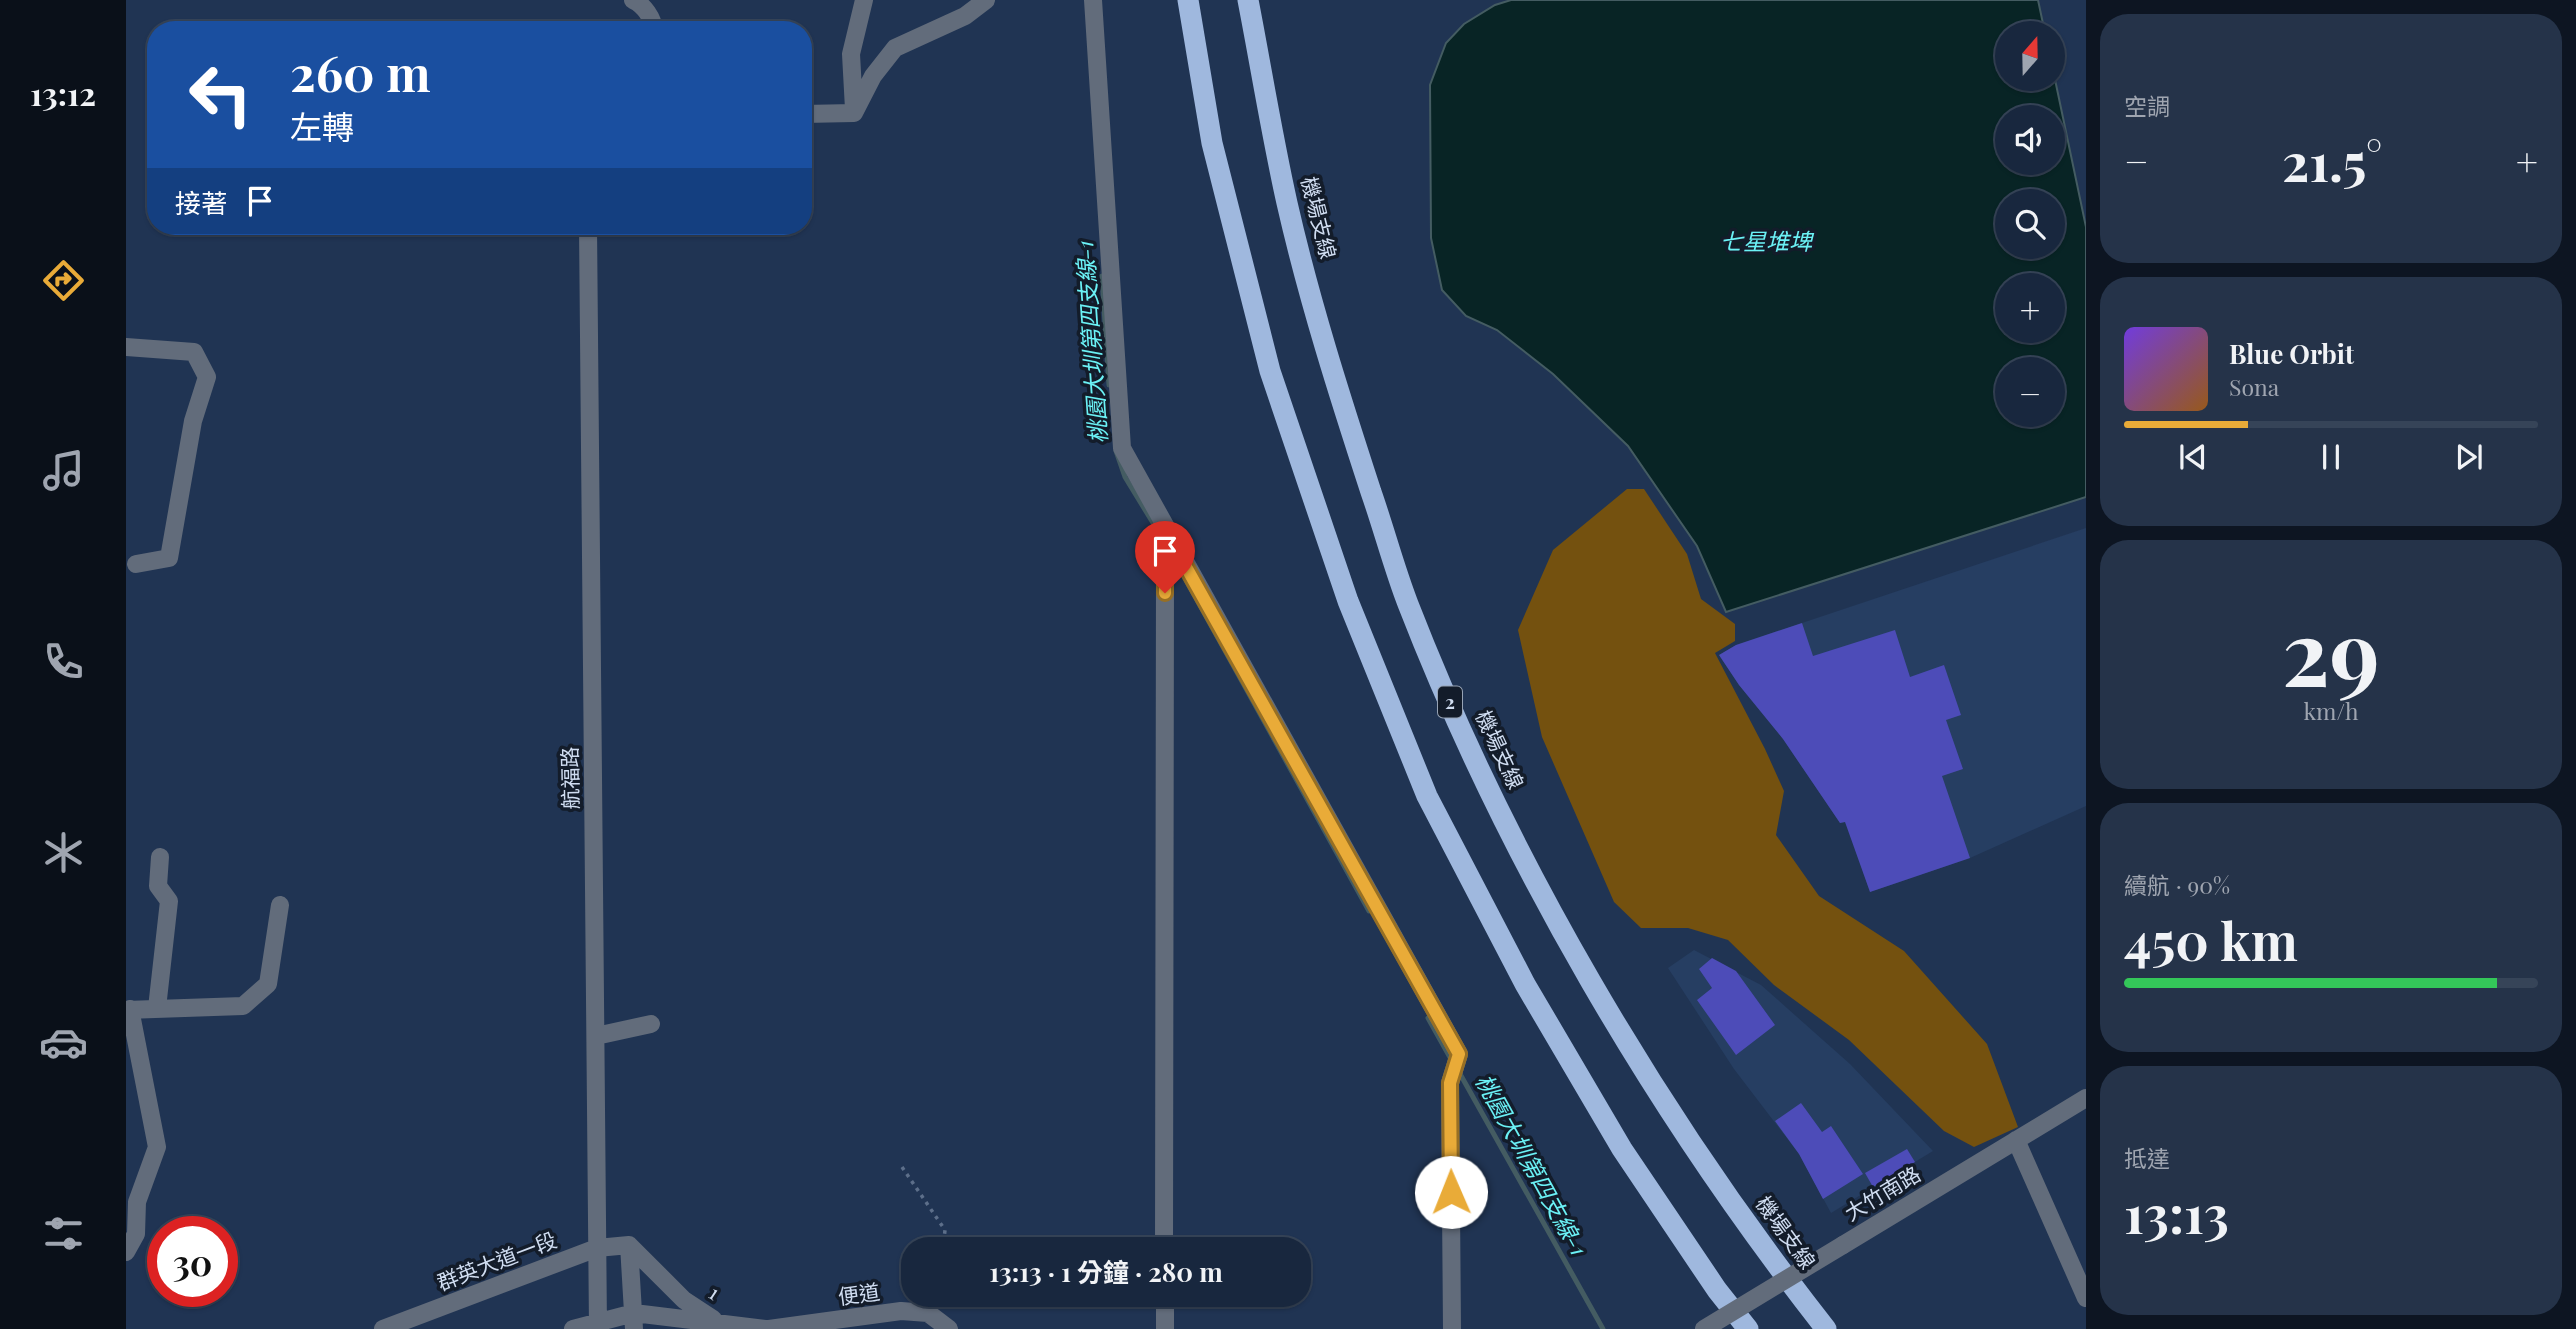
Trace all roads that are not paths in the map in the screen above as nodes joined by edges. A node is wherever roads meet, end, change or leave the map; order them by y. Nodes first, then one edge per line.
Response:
1 (633, 0) edge
2 (864, 0) edge
3 (986, 0) edge
4 (1093, 0) edge
5 (1188, 0) edge
6 (1248, 0) edge
7 (652, 21) edge
8 (854, 113) junction
9 (812, 114) edge
10 (588, 235) edge
11 (126, 347) edge
12 (1176, 549) junction
13 (136, 564) dead end
14 (160, 856) dead end
15 (280, 905) dead end
16 (157, 1008) junction
17 (128, 1010) edge
18 (651, 1024) dead end
19 (596, 1035) junction
20 (2086, 1098) edge
21 (2017, 1140) junction
22 (1164, 1237) edge
23 (629, 1245) junction
24 (597, 1248) junction
25 (126, 1252) edge
26 (2086, 1298) edge
27 (1165, 1307) edge
28 (634, 1321) edge
29 (716, 1321) junction
30 (598, 1324) edge
31 (383, 1329) edge
32 (573, 1329) edge
33 (767, 1329) edge
34 (949, 1329) edge
35 (1165, 1329) edge
36 (1452, 1329) edge
37 (1704, 1329) edge
38 (1748, 1329) edge
39 (1826, 1329) edge

1 - 7 street
2 - 8 street
3 - 8 street
4 - 12 street
5 - 38 highway
6 - 39 highway, 機場支線 / 2
8 - 9 street
10 - 19 street, 航福路
11 - 13 street
12 - 22 street
12 - 36 street
14 - 16 street
15 - 16 street
16 - 17 street
17 - 25 street
18 - 19 street
19 - 24 street, 航福路
20 - 21 street, 大竹南路
21 - 26 street
21 - 37 street, 大竹南路, bridge
23 - 24 street, 群英大道一段
23 - 28 street
23 - 29 street, 1
24 - 30 street, 航福路
24 - 31 street, 群英大道一段
27 - 35 street
28 - 29 street, 1
28 - 30 street
29 - 33 street, 便道
30 - 32 street
33 - 34 street, 便道

